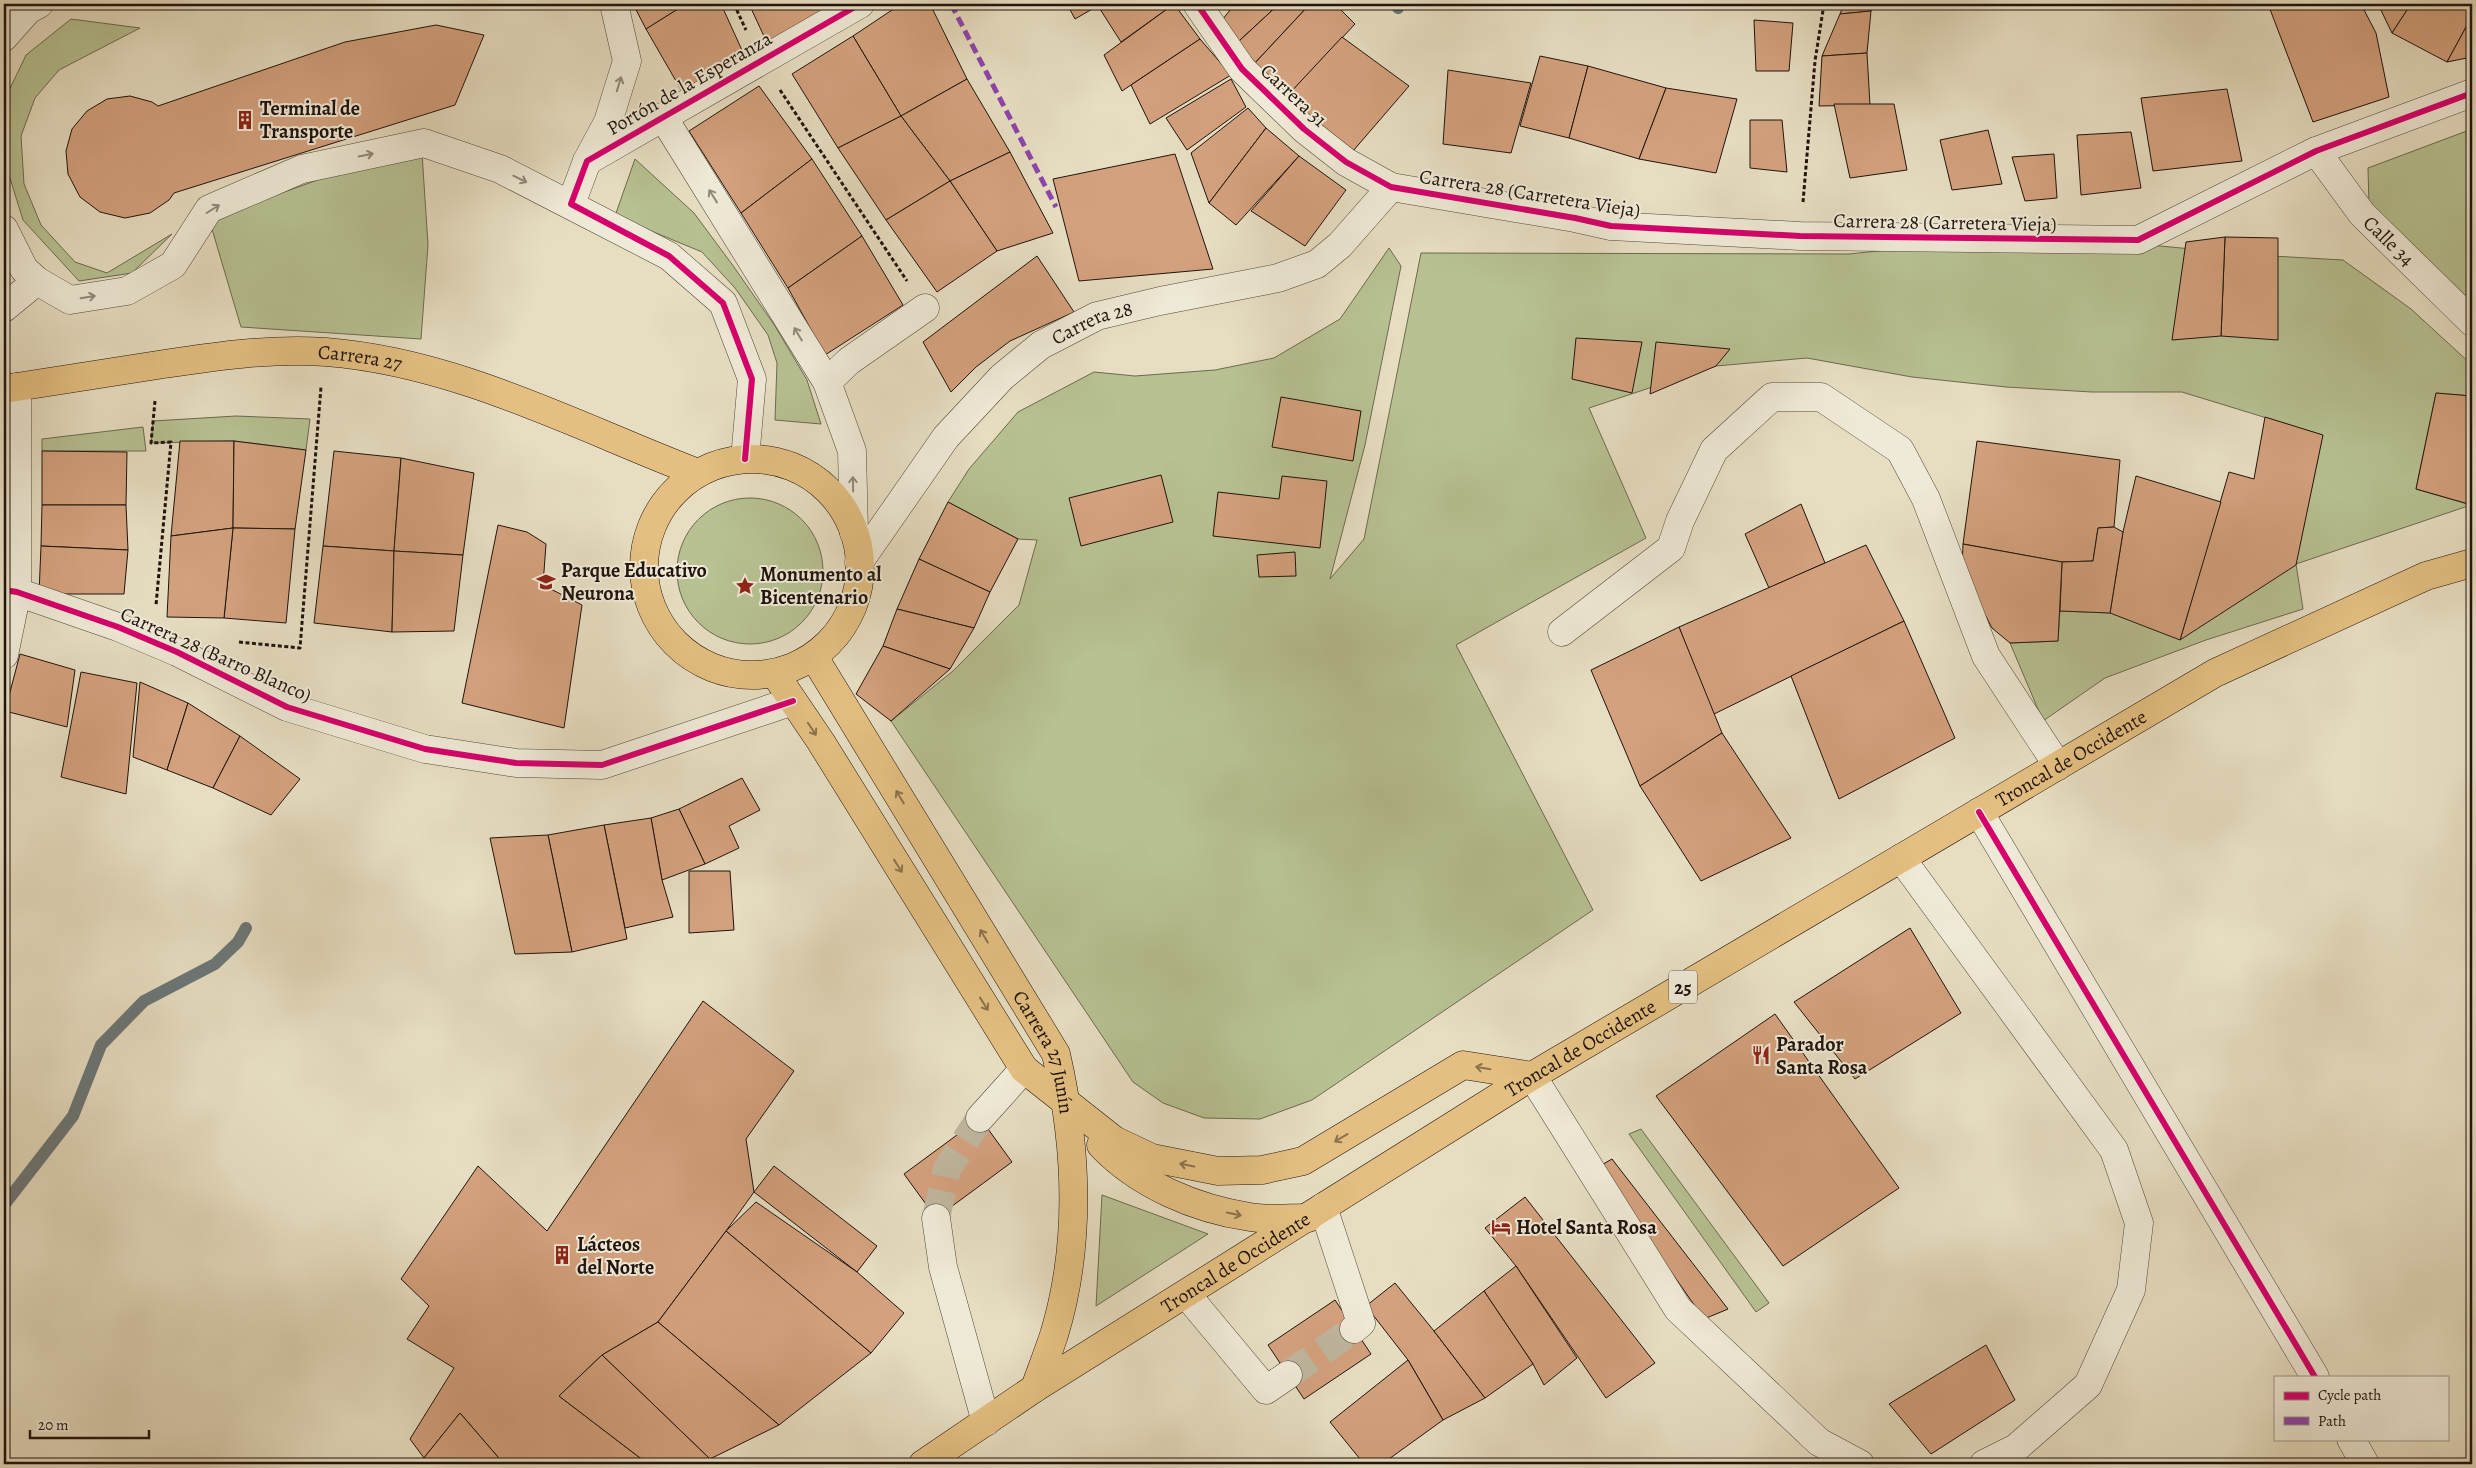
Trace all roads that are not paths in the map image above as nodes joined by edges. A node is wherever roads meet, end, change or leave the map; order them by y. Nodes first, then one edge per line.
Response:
1 (39, 4) edge
2 (614, 4) edge
3 (860, 4) edge
4 (1197, 4) edge
5 (4, 37) edge
6 (2472, 93) edge
7 (663, 116) junction
8 (2316, 150) junction
9 (587, 161) junction
10 (1391, 187) junction
11 (571, 204) junction
12 (4, 229) edge
13 (37, 281) junction
14 (4, 308) edge
15 (925, 308) road end
16 (2472, 322) edge
17 (828, 382) junction
18 (10, 388) edge
19 (745, 459) junction
20 (698, 473) junction
21 (854, 532) junction
22 (860, 562) junction
23 (2472, 563) edge
24 (10, 591) edge
25 (1562, 632) dead end
26 (4, 654) edge
27 (814, 656) junction
28 (775, 674) junction
29 (793, 701) junction
30 (2058, 766) junction
31 (1979, 812) junction
32 (1901, 858) junction
33 (1024, 1070) junction
34 (1532, 1076) junction
35 (1067, 1103) junction
36 (980, 1118) tunnel mouth
37 (1316, 1213) junction
38 (936, 1218) tunnel mouth
39 (1186, 1294) junction
40 (1354, 1329) dead end
41 (1288, 1375) tunnel mouth
42 (2313, 1376) edge
43 (1035, 1388) junction
44 (986, 1422) junction
45 (2352, 1440) edge
46 (923, 1464) edge
47 (1860, 1464) edge
48 (1984, 1464) edge
49 (2365, 1464) edge

1 - 5 street
9 -> 2 street
3 - 7 street, Portón de la Esperanza
4 - 10 street, Carrera 31
6 - 8 street, Carrera 28 (Carretera Vieja)
7 - 9 street, Portón de la Esperanza
17 -> 7 street
8 - 10 street, Carrera 28 (Carretera Vieja)
8 - 16 street, Calle 34
9 - 11 street
10 - 22 street, Carrera 28
13 -> 11 street
11 - 19 street
12 - 13 street
13 - 14 street
15 - 17 street
21 -> 17 street
18 - 20 main road, Carrera 27
18 - 24 street
19 - 20 main road
19 - 21 main road
20 - 28 main road
21 - 22 main road
22 - 27 main road
23 - 30 main road, Troncal de Occidente / 25
24 - 26 street
24 - 29 street, Carrera 28 (Barro Blanco)
25 - 30 street
27 - 28 main road
35 -> 27 main road, Carrera 27 Junín
28 - 29 main road, Carrera 27 Junín
29 -> 33 main road, Carrera 27 Junín
30 - 31 main road, Troncal de Occidente / 25
31 - 32 main road, Troncal de Occidente / 25
31 - 42 street
32 - 34 main road, Troncal de Occidente / 25
32 - 48 street
33 - 35 main road, Carrera 27 Junín
33 - 36 street
34 -> 35 main road
34 - 37 main road, Troncal de Occidente / 25
34 - 47 street
35 -> 37 main road
35 - 43 main road
37 - 39 main road, Troncal de Occidente / 25
37 - 40 street
38 - 44 street
39 - 41 street
39 - 43 main road, Troncal de Occidente / 25
43 - 44 main road, Troncal de Occidente / 25
44 - 46 main road, Troncal de Occidente / 25
45 - 49 street

